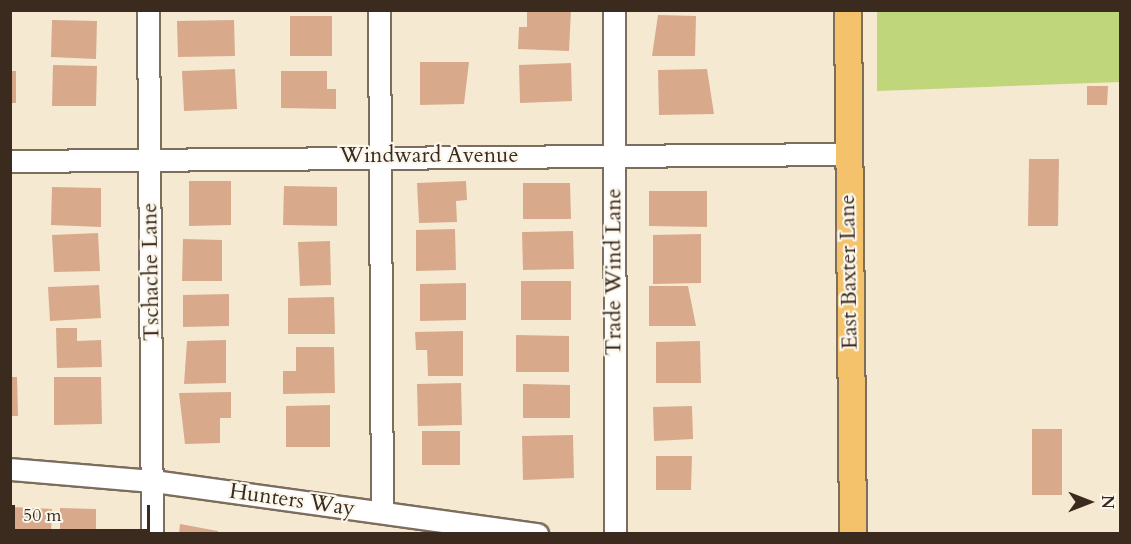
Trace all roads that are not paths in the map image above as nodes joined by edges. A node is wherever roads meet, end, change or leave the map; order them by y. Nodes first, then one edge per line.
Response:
1 (148, 10) edge
2 (379, 10) edge
3 (614, 10) edge
4 (848, 10) edge
5 (848, 154) junction
6 (614, 155) junction
7 (380, 156) junction
8 (150, 157) junction
9 (10, 161) edge
10 (10, 469) edge
11 (154, 481) junction
12 (382, 512) junction
13 (152, 534) edge
14 (537, 534) edge
15 (615, 534) edge
16 (853, 534) edge

1 - 8 street, Tschache Lane
2 - 7 street
3 - 6 street, Trade Wind Lane
4 - 5 main road, East Baxter Lane
5 - 6 street, Windward Avenue
5 - 16 main road, East Baxter Lane
6 - 7 street, Windward Avenue
6 - 15 street, Trade Wind Lane
7 - 8 street, Windward Avenue
7 - 12 street
8 - 9 street, Windward Avenue
8 - 11 street, Tschache Lane
10 - 11 street, Hunters Way
11 - 12 street, Hunters Way
11 - 13 street, Tschache Lane
12 - 14 street, Hunters Way

